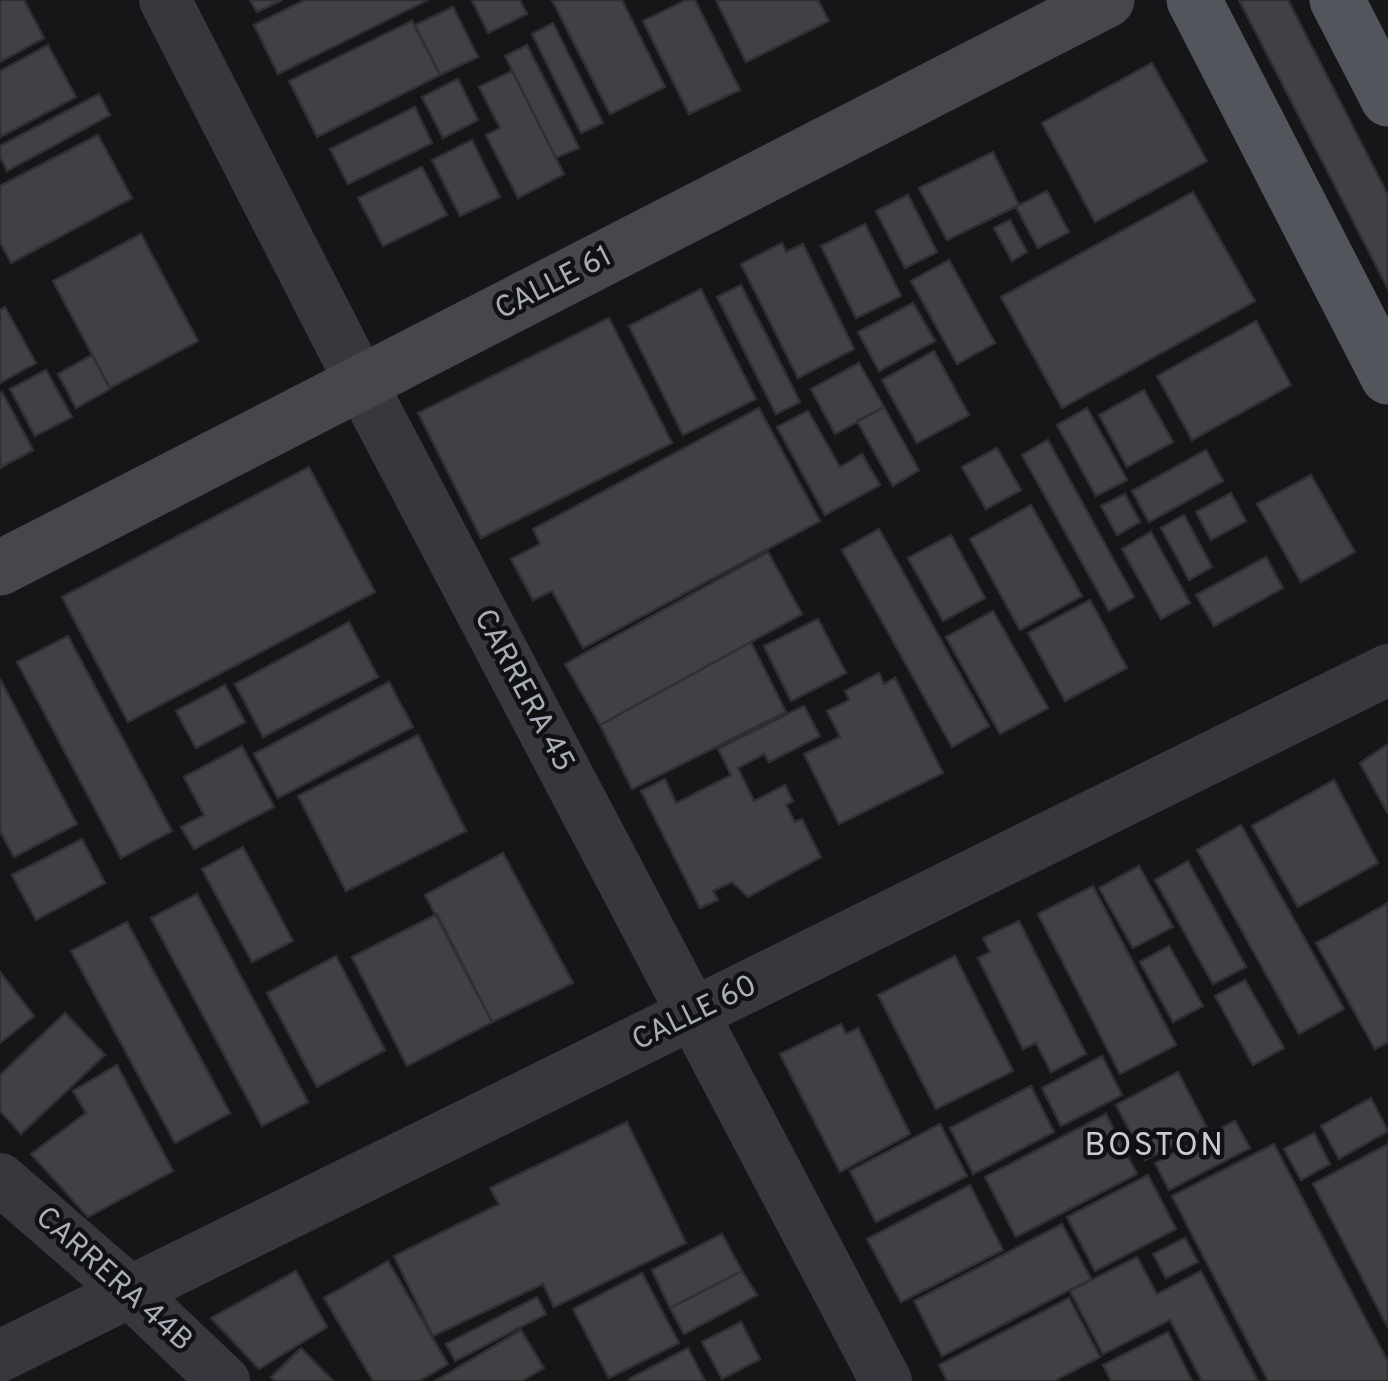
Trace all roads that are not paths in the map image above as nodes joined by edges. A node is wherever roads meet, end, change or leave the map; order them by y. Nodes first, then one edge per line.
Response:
1 (164, 0) edge
2 (1107, 0) edge
3 (1194, 0) edge
4 (1337, 0) edge
5 (1388, 99) edge
6 (1388, 377) edge
7 (361, 382) junction
8 (0, 568) edge
9 (1388, 670) edge
10 (694, 1015) junction
11 (0, 1179) edge
12 (128, 1290) junction
13 (0, 1356) edge
14 (224, 1381) edge
15 (886, 1381) edge

1 - 7 street, CARRERA 45
2 - 7 street, CALLE 61
3 - 6 main road
4 - 5 main road
7 - 8 street, CALLE 61
7 - 10 street, CARRERA 45
9 - 10 street, CALLE 60
10 - 12 street, CALLE 60
10 - 15 street, CARRERA 45
11 - 12 street, CARRERA 44B
12 - 13 street, CALLE 60
12 - 14 street, CARRERA 44B

